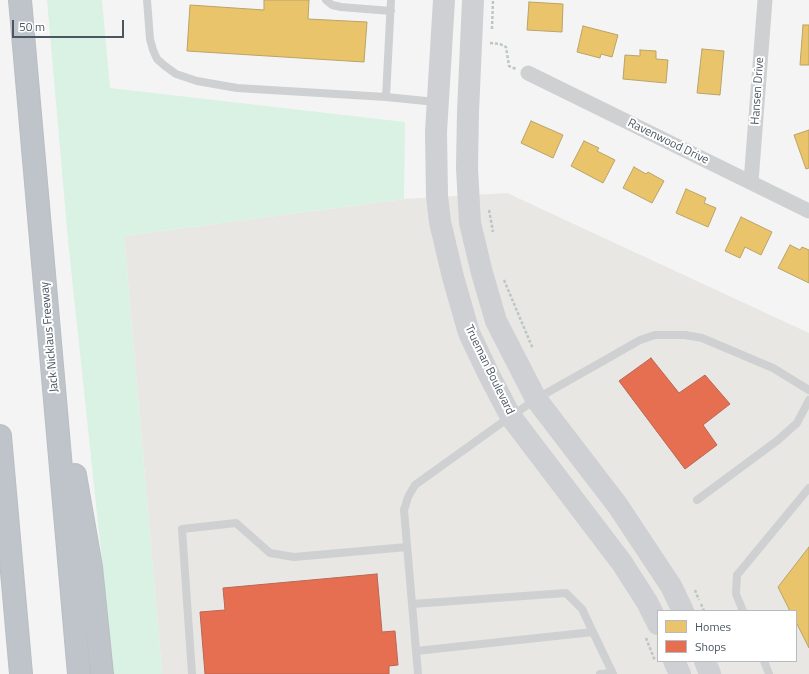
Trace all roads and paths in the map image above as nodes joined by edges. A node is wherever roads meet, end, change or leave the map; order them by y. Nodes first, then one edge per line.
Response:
1 (20, 0) edge
2 (147, 0) edge
3 (326, 0) edge
4 (391, 0) edge
5 (444, 0) edge
6 (473, 0) edge
7 (493, 0) edge
8 (765, 0) edge
9 (391, 11) junction
10 (481, 43) junction
11 (528, 73) joint
12 (386, 97) junction
13 (438, 102) junction
14 (751, 182) junction
15 (489, 207) dead end
16 (809, 210) edge
17 (494, 238) dead end
18 (503, 276) dead end
19 (48, 321) junction
20 (533, 349) dead end
21 (809, 390) edge
22 (536, 399) junction
23 (809, 400) edge
24 (511, 417) junction
25 (0, 436) edge
26 (809, 488) edge
27 (697, 500) dead end
28 (407, 547) junction
29 (693, 587) dead end
30 (412, 604) junction
31 (683, 610) edge
32 (704, 610) edge
33 (743, 610) edge
34 (657, 622) edge
35 (593, 632) junction
36 (416, 651) junction
37 (674, 662) edge
38 (705, 662) edge
39 (764, 662) edge
40 (612, 673) edge
41 (19, 674) edge
42 (79, 674) edge
43 (102, 674) edge
44 (192, 674) edge
45 (418, 674) edge
46 (600, 674) edge
47 (680, 674) edge
48 (710, 674) edge
49 (769, 674) edge

1 - 19 highway, Jack Nicklaus Freeway
2 - 12 lane
3 - 9 lane
4 - 9 lane
5 - 13 main road, Trueman Boulevard
6 - 10 main road
7 - 10 path
8 - 14 street, Hansen Drive
9 - 12 lane
10 - 11 path
10 - 22 main road
11 - 14 street, Ravenwood Drive
12 - 13 lane
13 - 24 main road, Trueman Boulevard
14 - 16 street, Ravenwood Drive
15 - 17 path
18 - 20 path
19 - 42 highway, Jack Nicklaus Freeway
19 - 43 highway
21 - 22 lane
22 - 24 lane
22 - 31 main road
23 - 27 lane
24 - 28 lane
24 - 34 main road, Trueman Boulevard
25 - 41 highway
26 - 33 lane
28 - 30 lane
28 - 44 lane
29 - 32 path
30 - 35 lane
30 - 36 lane
35 - 36 lane
35 - 40 lane
36 - 45 lane
37 - 47 main road
38 - 48 main road
39 - 49 lane
40 - 46 lane

